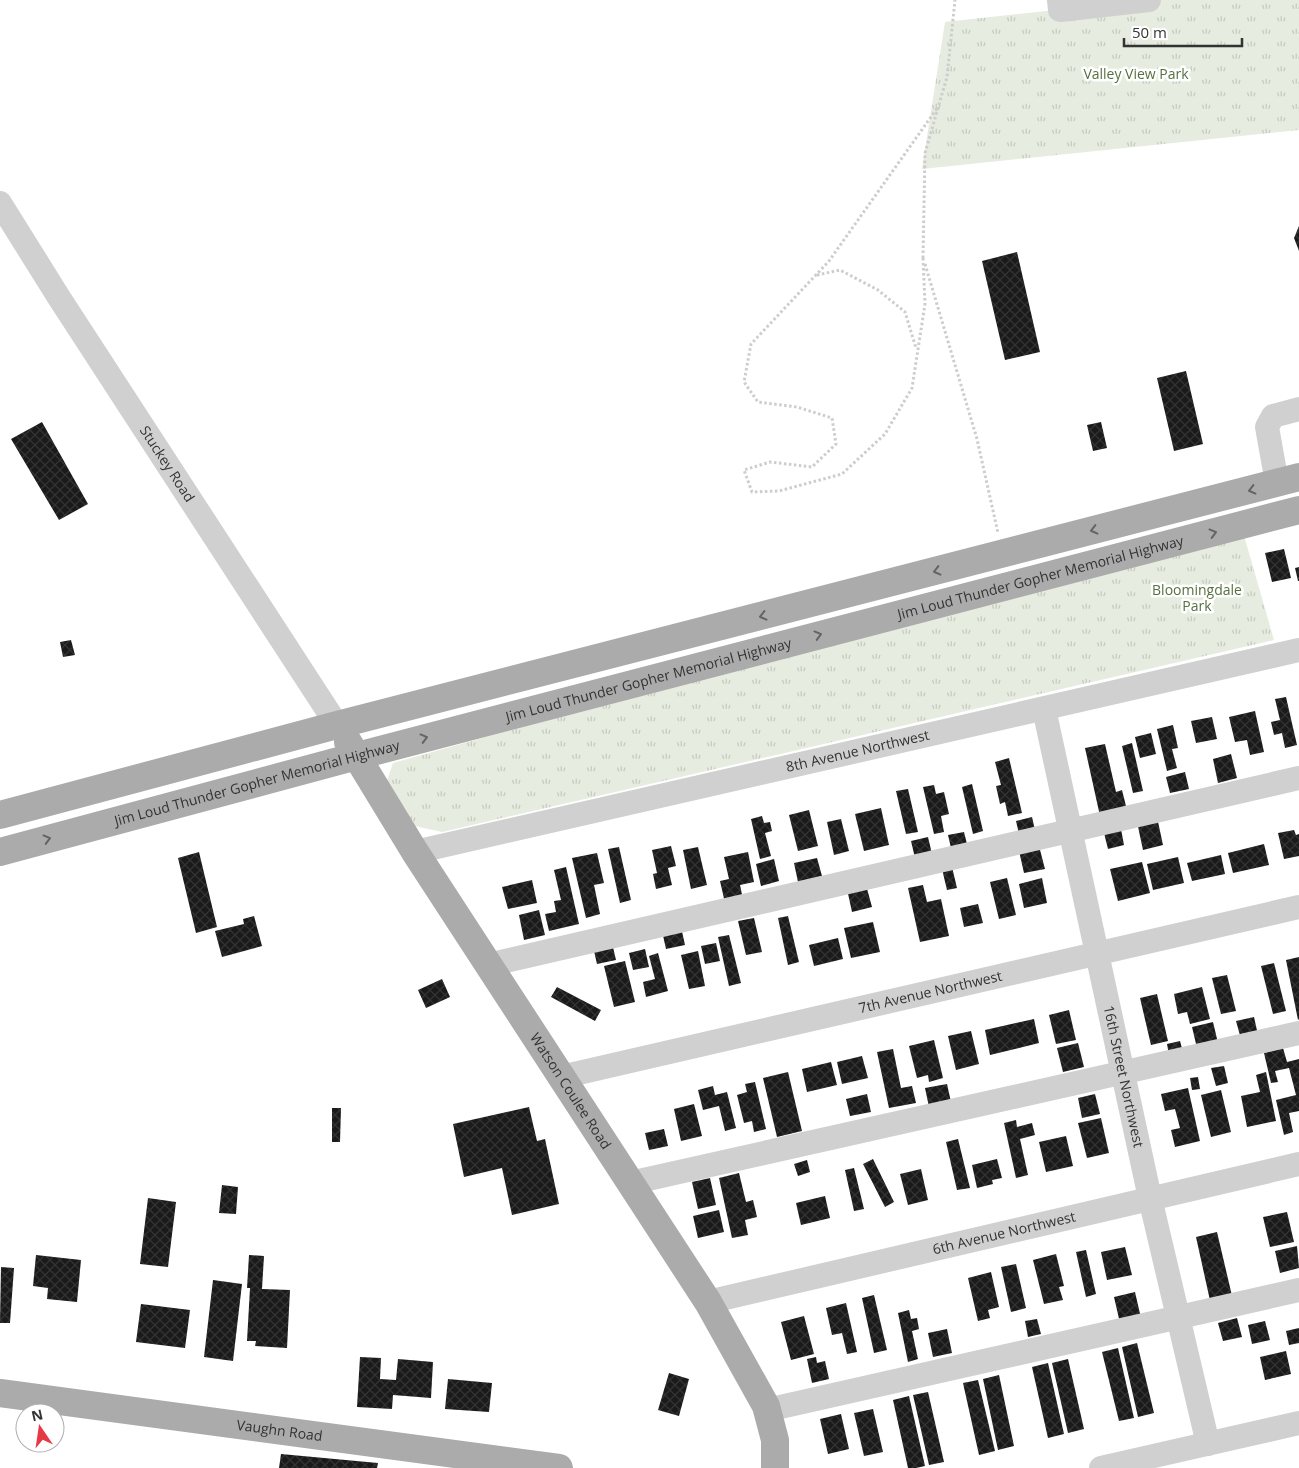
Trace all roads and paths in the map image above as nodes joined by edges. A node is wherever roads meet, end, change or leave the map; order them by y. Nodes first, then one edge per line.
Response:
1 (955, 0) edge
2 (1149, 0) edge
3 (1060, 5) edge
4 (938, 107) junction
5 (0, 202) edge
6 (923, 258) junction
7 (816, 276) junction
8 (917, 351) junction
9 (1299, 409) edge
10 (1288, 480) edge
11 (1299, 510) edge
12 (1003, 554) junction
13 (1299, 650) edge
14 (1044, 709) junction
15 (337, 725) junction
16 (357, 756) junction
17 (1299, 778) edge
18 (0, 815) edge
19 (1070, 829) junction
20 (0, 852) edge
21 (415, 852) junction
22 (1299, 907) edge
23 (1098, 954) junction
24 (488, 964) junction
25 (1299, 1033) edge
26 (1123, 1072) junction
27 (561, 1078) junction
28 (1299, 1164) edge
29 (630, 1183) junction
30 (1150, 1198) junction
31 (1299, 1290) edge
32 (708, 1302) junction
33 (1178, 1317) junction
34 (0, 1393) edge
35 (767, 1410) junction
36 (1299, 1423) edge
37 (1208, 1444) junction
38 (560, 1468) edge
39 (775, 1468) edge
40 (1102, 1468) edge

1 - 4 path
2 - 3 street
4 - 6 path
4 - 7 path
5 - 15 street, Stuckey Road
6 - 8 path
6 - 12 path
7 - 8 path
7 - 8 path
9 - 10 street
10 -> 12 main road
16 -> 11 main road, Jim Loud Thunder Gopher Memorial Highway
12 -> 15 main road
13 - 14 street, 8th Avenue Northwest
14 - 19 street, 16th Street Northwest
14 - 21 street, 8th Avenue Northwest
15 - 16 main road, Watson Coulee Road
15 - 18 main road
20 -> 16 main road, Jim Loud Thunder Gopher Memorial Highway
16 - 21 main road, Watson Coulee Road
17 - 19 street
19 - 23 street, 16th Street Northwest
19 - 24 street
21 - 24 main road, Watson Coulee Road
22 - 23 street, 7th Avenue Northwest
23 - 26 street, 16th Street Northwest
23 - 27 street, 7th Avenue Northwest
24 - 27 main road, Watson Coulee Road
25 - 26 street
26 - 29 street
26 - 30 street, 16th Street Northwest
27 - 29 main road, Watson Coulee Road
28 - 30 street, 6th Avenue Northwest
29 - 32 main road, Watson Coulee Road
30 - 32 street, 6th Avenue Northwest
30 - 33 street, 16th Street Northwest
31 - 33 street
32 - 35 main road, Watson Coulee Road
33 - 35 street
33 - 37 street, 16th Street Northwest
34 - 38 main road, Vaughn Road
35 - 39 main road, Watson Coulee Road
36 - 37 street
37 - 40 street

